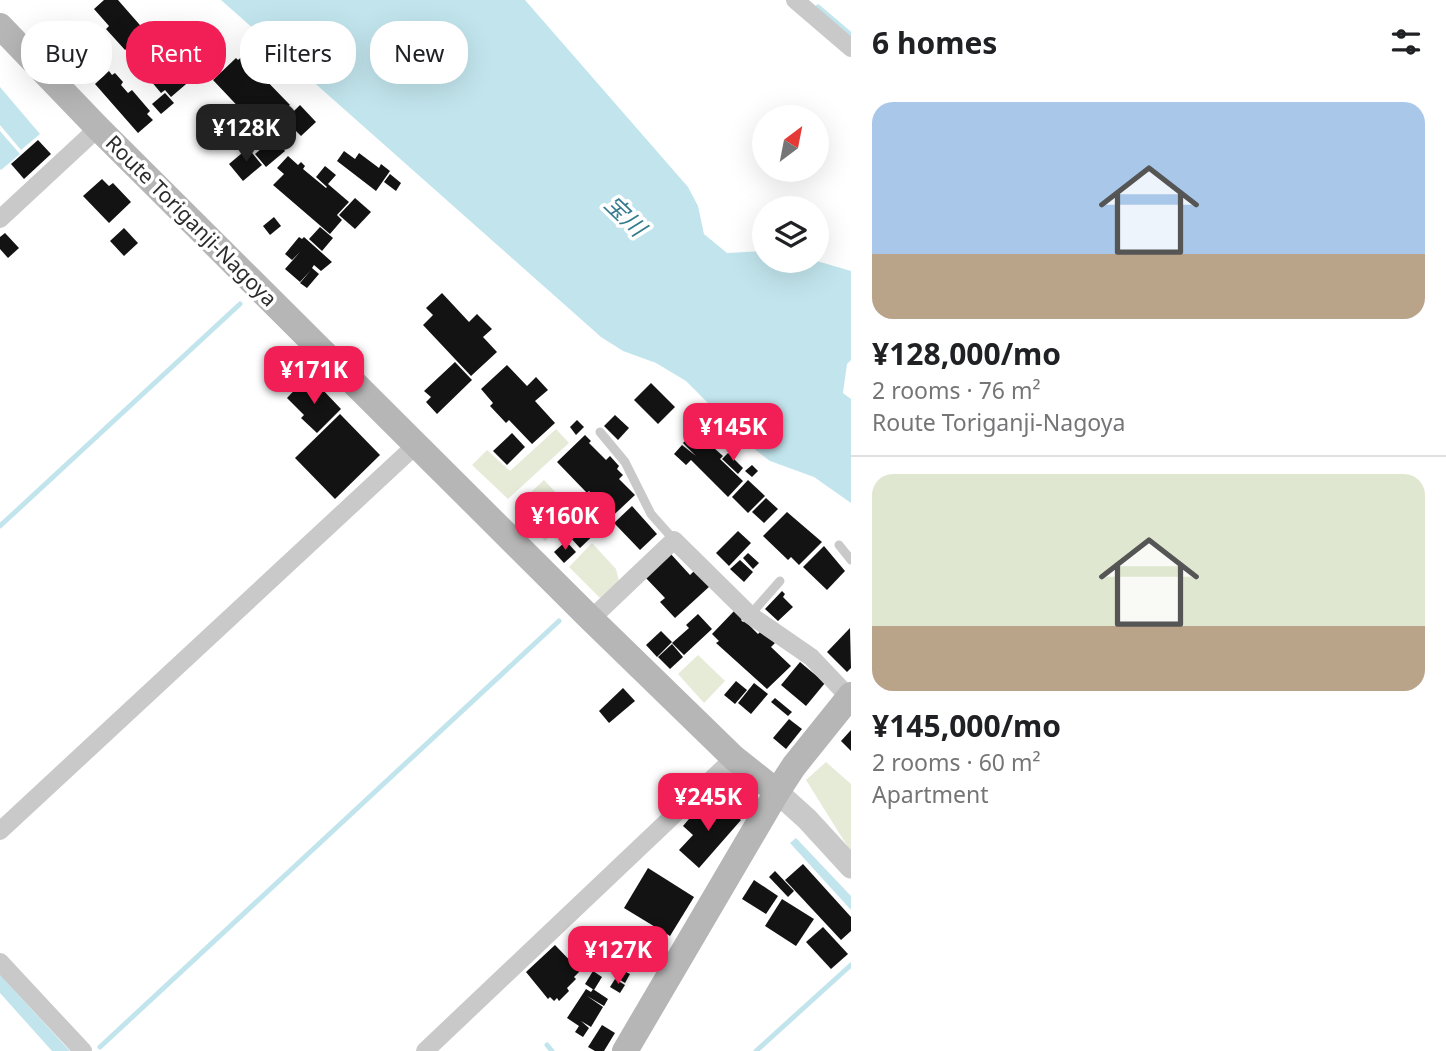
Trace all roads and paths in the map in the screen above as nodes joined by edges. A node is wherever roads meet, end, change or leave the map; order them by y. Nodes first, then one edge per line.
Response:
1 (805, 3) edge
2 (0, 26) edge
3 (851, 48) edge
4 (98, 128) junction
5 (0, 219) edge
6 (600, 432) dead end
7 (417, 444) junction
8 (674, 540) junction
9 (839, 545) dead end
10 (851, 560) edge
11 (780, 581) dead end
12 (750, 615) junction
13 (591, 619) junction
14 (850, 696) edge
15 (734, 758) junction
16 (777, 792) junction
17 (0, 831) edge
18 (851, 867) edge
19 (0, 962) edge
20 (83, 1051) edge
21 (425, 1051) edge
22 (625, 1051) edge

1 - 3 street
2 - 4 main road, Route Toriganji-Nagoya
4 - 5 street
4 - 7 main road, Route Toriganji-Nagoya
6 - 8 lane
7 - 13 main road, Route Toriganji-Nagoya
7 - 17 street
8 - 12 street
8 - 13 street
9 - 10 lane
11 - 12 lane
12 - 14 street
13 - 15 main road, Route Toriganji-Nagoya
14 - 16 main road
15 - 16 main road, Route Toriganji-Nagoya
15 - 21 street
16 - 18 street
16 - 22 main road
19 - 20 street

